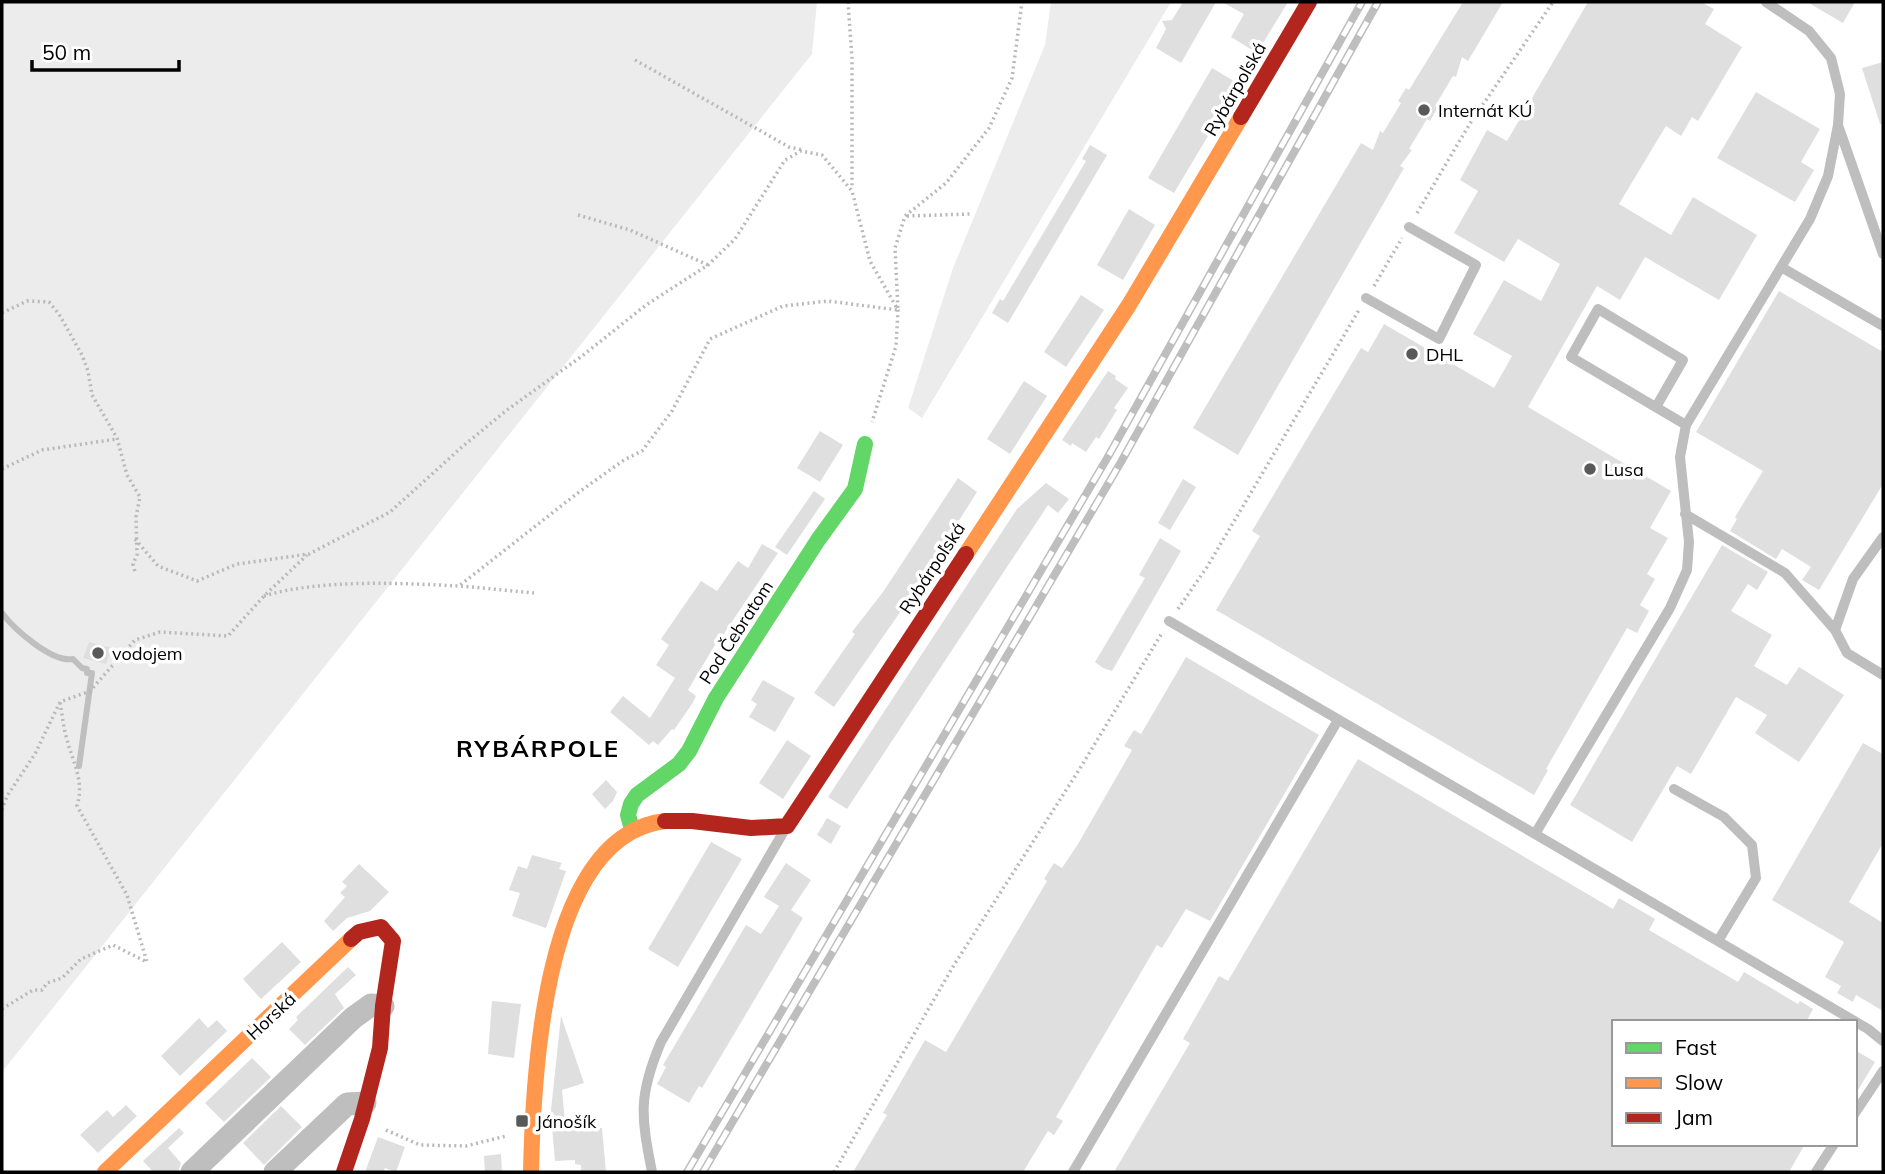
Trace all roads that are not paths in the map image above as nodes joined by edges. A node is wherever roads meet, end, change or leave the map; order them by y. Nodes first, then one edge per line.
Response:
1 (1309, 2) edge
2 (1766, 2) edge
3 (1838, 125) junction
4 (1409, 227) road end
5 (1883, 254) edge
6 (1781, 267) junction
7 (1366, 298) road end
8 (1883, 326) edge
9 (1656, 407) junction
10 (1686, 425) junction
11 (865, 444) road end
12 (1685, 514) junction
13 (1883, 537) edge
14 (1169, 621) road end
15 (1835, 630) junction
16 (1883, 675) edge
17 (1338, 720) junction
18 (1674, 789) dead end
19 (787, 826) junction
20 (632, 829) junction
21 (1535, 834) junction
22 (1718, 941) junction
23 (383, 1006) junction
24 (1853, 1020) edge
25 (1857, 1023) edge
26 (1883, 1041) edge
27 (1883, 1071) edge
28 (1857, 1110) edge
29 (364, 1111) junction
30 (1833, 1146) edge
31 (105, 1172) edge
32 (192, 1172) edge
33 (275, 1172) edge
34 (344, 1172) edge
35 (531, 1172) edge
36 (652, 1172) edge
37 (1073, 1172) edge
38 (1816, 1172) edge

1 - 19 street, Rybárpoľská
2 - 3 lane
3 - 5 lane
3 - 6 lane
4 - 7 lane
6 - 8 lane
6 - 10 lane
9 - 9 lane
9 - 10 lane
10 - 12 lane
11 - 20 street, Pod Čebratom
12 - 15 lane
12 - 21 lane
13 - 15 lane
14 - 17 lane
15 - 16 lane
17 - 21 lane
17 - 37 lane
18 - 22 lane
19 - 20 street
19 - 36 lane, Rybárpoľská
20 - 35 street
21 - 22 lane
22 - 24 lane
23 - 29 street, Horská
23 - 31 street, Horská
23 - 32 street
25 - 26 lane
27 - 28 lane
29 - 33 street
29 - 34 street, Horská
30 - 38 lane

